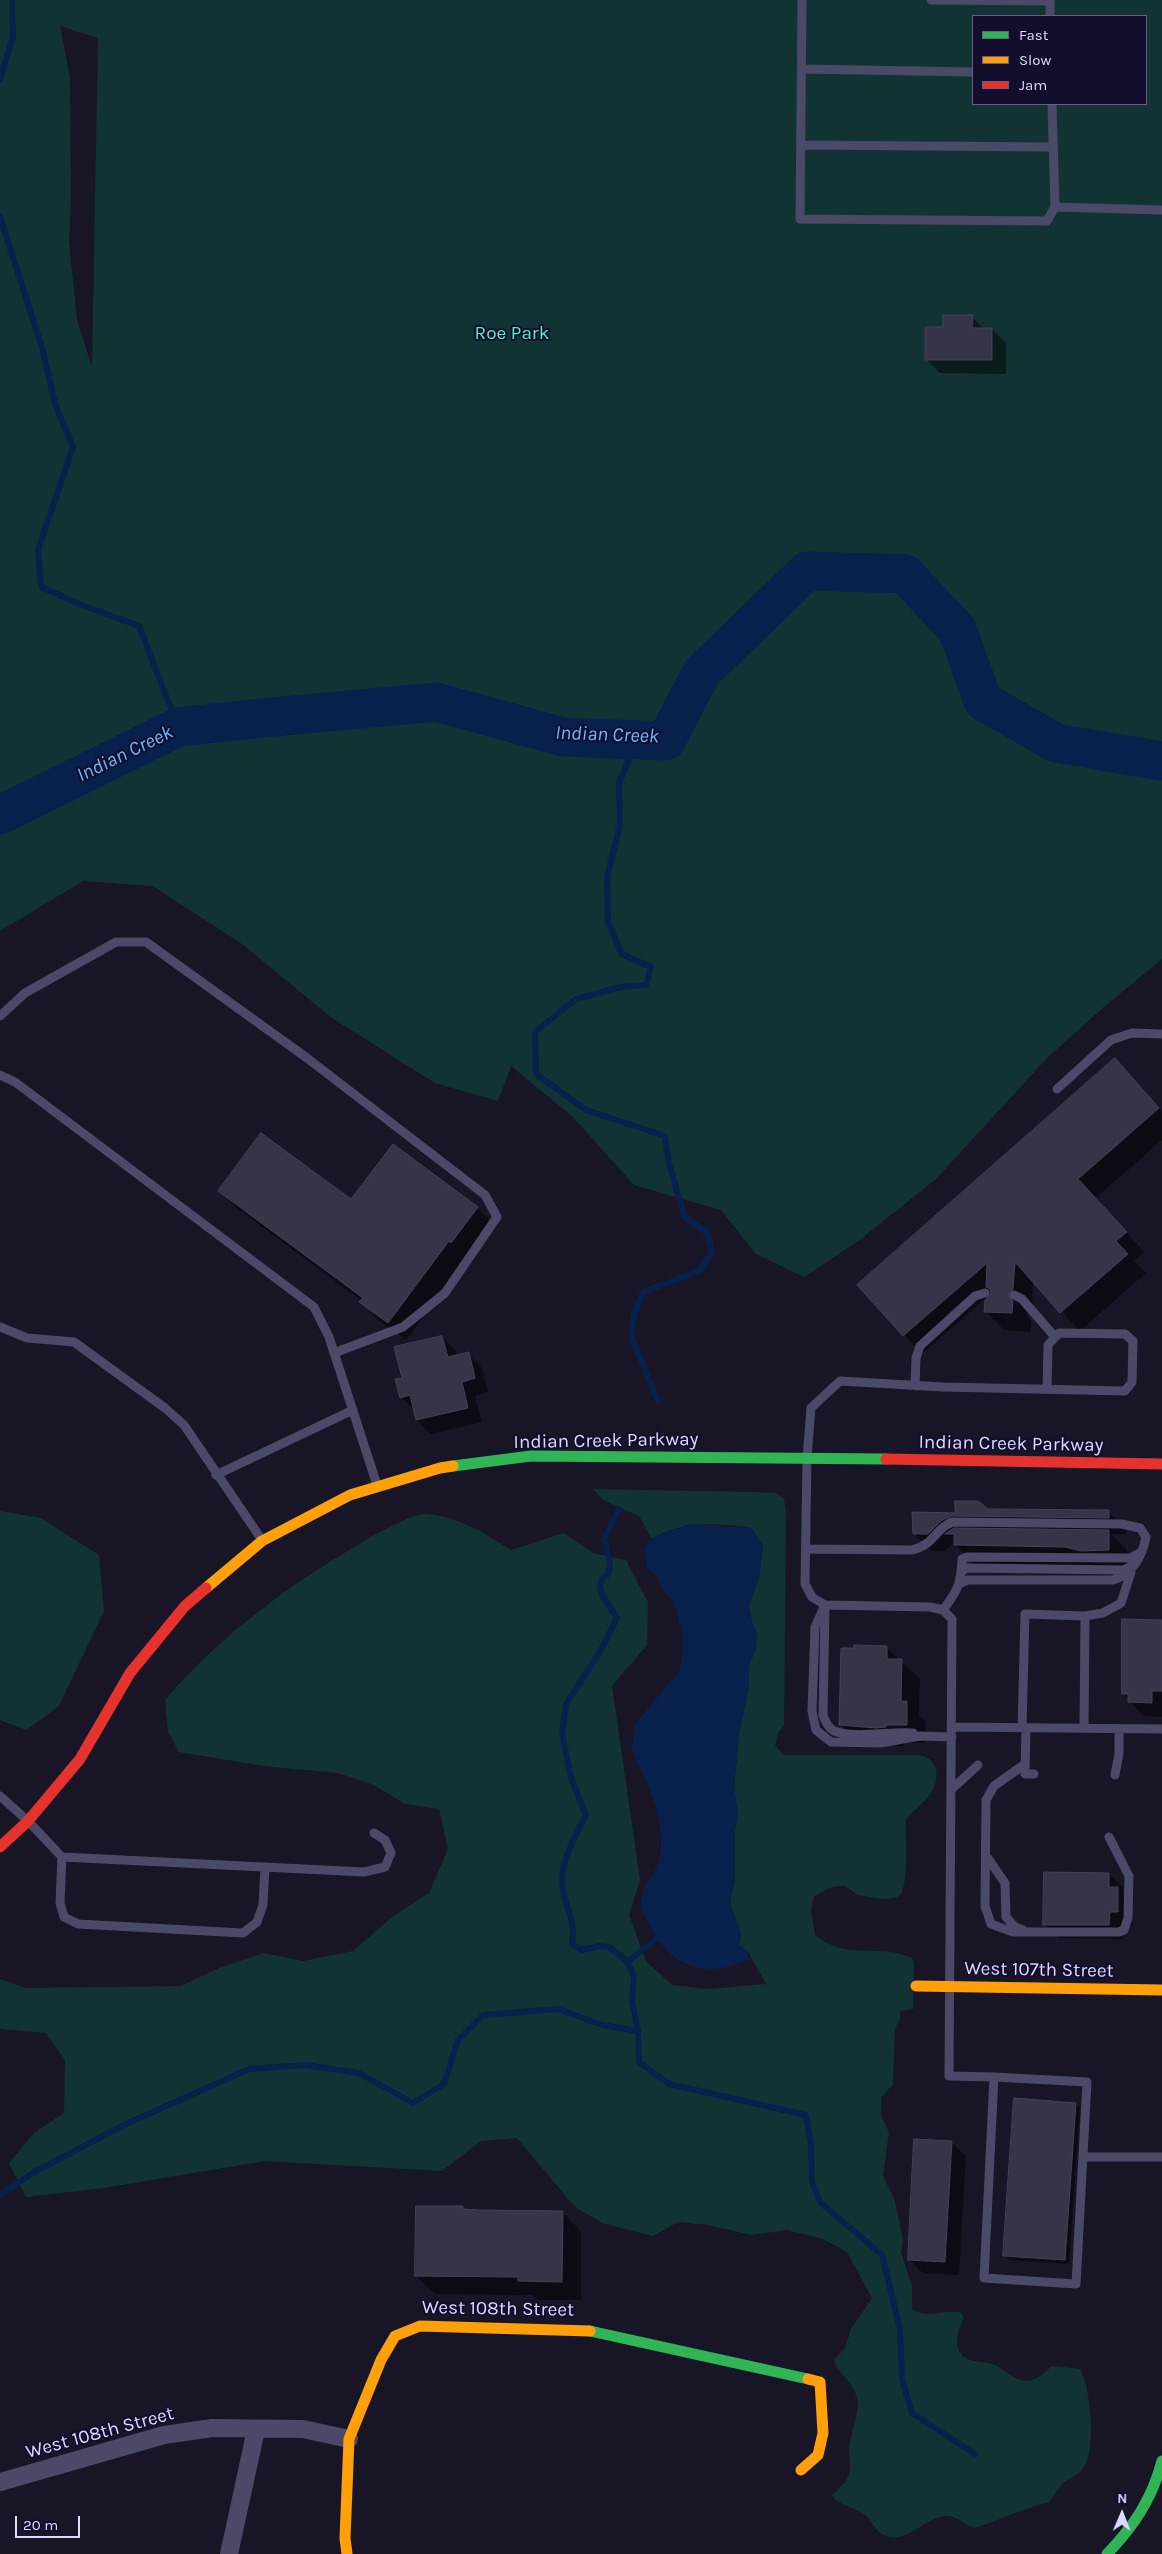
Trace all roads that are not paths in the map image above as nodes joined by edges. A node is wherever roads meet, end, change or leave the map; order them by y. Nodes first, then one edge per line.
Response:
1 (802, 0) edge
2 (932, 0) edge
3 (1050, 15) edge
4 (802, 69) junction
5 (972, 72) edge
6 (1052, 105) edge
7 (802, 145) junction
8 (1054, 147) junction
9 (1055, 207) junction
10 (1162, 210) edge
11 (0, 1016) edge
12 (1162, 1034) edge
13 (0, 1075) edge
14 (1057, 1089) dead end
15 (985, 1293) dead end
16 (1014, 1295) dead end
17 (0, 1327) edge
18 (1055, 1337) junction
19 (334, 1353) junction
20 (915, 1386) junction
21 (1047, 1389) junction
22 (353, 1410) junction
23 (807, 1458) junction
24 (1162, 1464) edge
25 (216, 1475) junction
26 (377, 1487) junction
27 (262, 1541) junction
28 (806, 1549) junction
29 (1140, 1553) junction
30 (1133, 1567) junction
31 (961, 1572) junction
32 (960, 1583) junction
33 (825, 1605) junction
34 (944, 1610) junction
35 (1085, 1616) junction
36 (952, 1727) junction
37 (1024, 1728) junction
38 (1084, 1728) junction
39 (1119, 1728) junction
40 (1162, 1729) edge
41 (952, 1737) junction
42 (1026, 1764) junction
43 (978, 1765) dead end
44 (1034, 1774) dead end
45 (1115, 1775) dead end
46 (952, 1789) junction
47 (0, 1796) edge
48 (28, 1821) junction
49 (374, 1833) dead end
50 (1109, 1837) dead end
51 (0, 1847) edge
52 (985, 1854) junction
53 (62, 1857) junction
54 (265, 1868) junction
55 (1029, 1932) junction
56 (916, 1986) dead end
57 (951, 1986) junction
58 (1162, 1990) edge
59 (994, 2076) junction
60 (1083, 2157) junction
61 (1162, 2157) edge
62 (256, 2430) junction
63 (349, 2439) junction
64 (1162, 2461) edge
65 (801, 2470) dead end
66 (0, 2482) edge
67 (229, 2554) edge
68 (347, 2554) edge
69 (1107, 2554) edge

1 - 4 lane
2 - 3 lane
4 - 5 lane
4 - 7 lane
6 - 8 lane
7 - 8 lane
7 - 9 lane
8 - 9 lane
9 - 10 lane
11 - 19 lane
12 - 14 lane
13 - 19 lane
15 - 20 lane
16 - 18 lane
17 - 25 lane
18 - 21 lane
18 - 21 lane
19 - 22 lane
20 - 21 lane
20 - 23 lane
22 - 25 lane
22 - 26 lane
23 - 24 main road, Indian Creek Parkway
23 - 26 main road, Indian Creek Parkway
23 - 28 lane
25 - 27 lane
26 - 27 main road, Indian Creek Parkway
27 - 48 main road, Indian Creek Parkway
28 - 29 lane
28 - 33 lane
29 - 30 lane
29 - 31 lane
30 - 31 lane
30 - 32 lane
30 - 35 lane
31 - 32 lane
32 - 34 lane
33 - 34 lane
33 - 41 lane
34 - 36 lane
35 - 37 lane
35 - 38 lane
36 - 37 lane
36 - 41 lane
37 - 38 lane
37 - 42 lane
38 - 39 lane
39 - 40 lane
39 - 45 lane
41 - 46 lane
42 - 44 lane
42 - 52 lane
43 - 46 lane
46 - 57 lane
47 - 48 lane
48 - 51 main road, Indian Creek Parkway
48 - 53 lane
49 - 54 lane
50 - 55 lane
52 - 55 lane
52 - 55 lane
53 - 54 lane
53 - 54 lane
56 - 57 main road, West 107th Street
57 - 58 main road, West 107th Street
57 - 59 lane
59 - 60 lane
59 - 60 lane
60 - 61 lane
62 - 63 street, West 108th Street
62 - 66 street, West 108th Street
62 - 67 street
63 - 65 main road, West 108th Street
63 - 68 main road
64 - 69 main road

